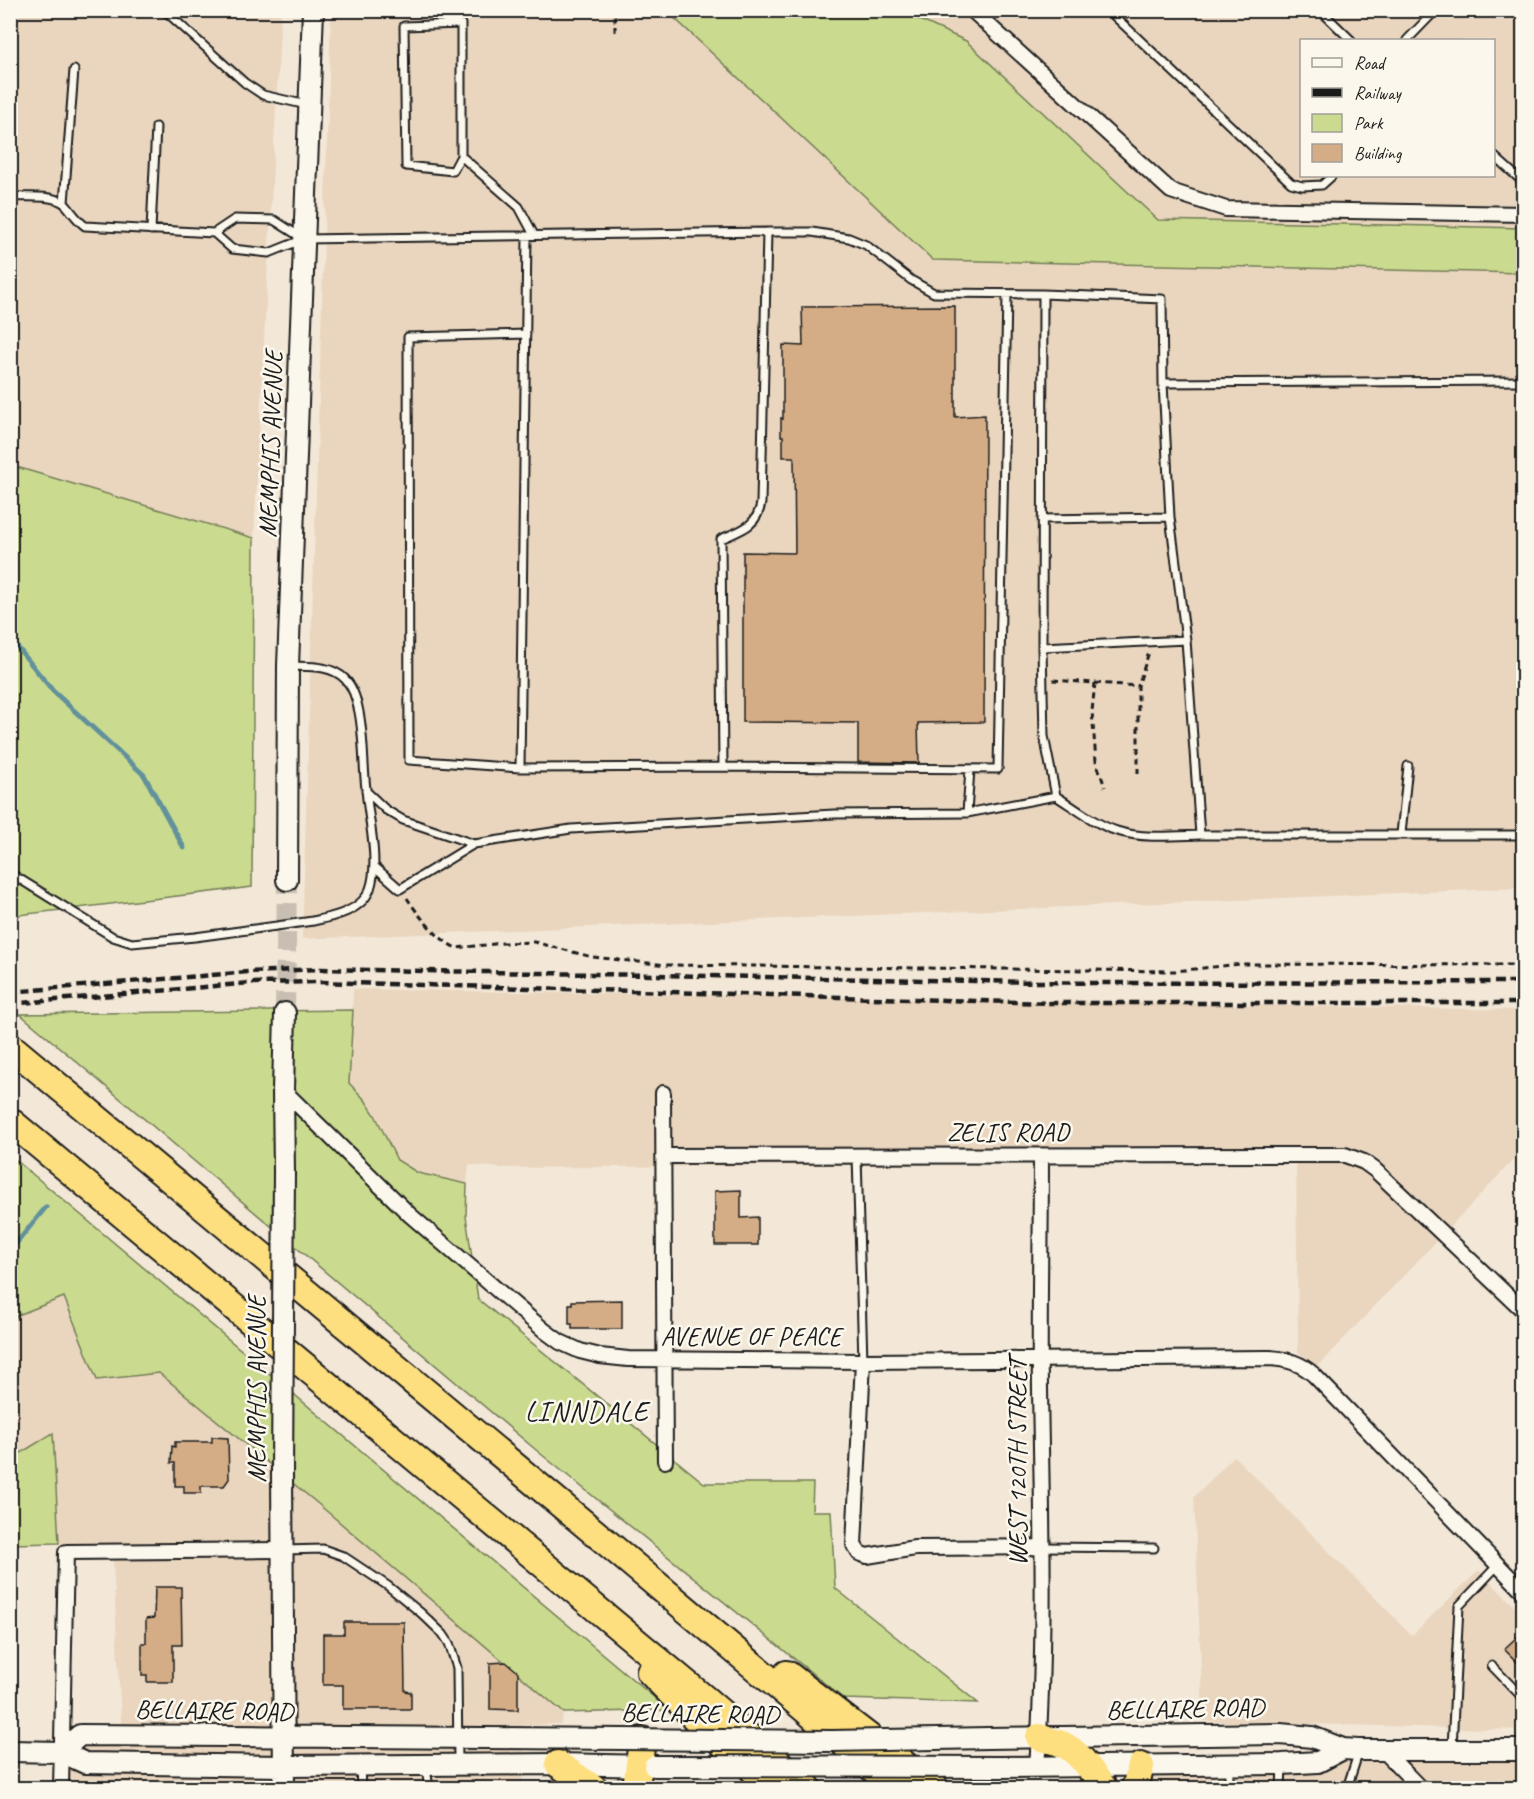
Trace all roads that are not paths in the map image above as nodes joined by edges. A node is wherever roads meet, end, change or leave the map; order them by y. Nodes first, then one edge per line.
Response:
1 (164, 10) edge
2 (313, 10) edge
3 (972, 10) edge
4 (1108, 10) edge
5 (1320, 10) edge
6 (1436, 10) edge
7 (1520, 10) edge
8 (1524, 14) edge
9 (1350, 39) edge
10 (1408, 39) edge
11 (74, 70) dead end
12 (309, 105) junction
13 (156, 127) dead end
14 (461, 156) junction
15 (1495, 157) edge
16 (1331, 177) edge
17 (1524, 183) edge
18 (10, 197) edge
19 (64, 203) junction
20 (1524, 214) edge
21 (151, 230) junction
22 (767, 232) junction
23 (214, 233) junction
24 (530, 236) junction
25 (304, 239) junction
26 (1043, 294) junction
27 (1007, 295) junction
28 (526, 334) junction
29 (1524, 381) edge
30 (1163, 382) junction
31 (1170, 517) junction
32 (1042, 519) junction
33 (1186, 640) junction
34 (1042, 647) junction
35 (288, 666) junction
36 (1408, 766) dead end
37 (723, 767) junction
38 (520, 768) junction
39 (970, 769) junction
40 (366, 790) junction
41 (1056, 796) junction
42 (967, 813) junction
43 (1401, 834) junction
44 (1200, 835) junction
45 (1524, 835) edge
46 (474, 844) junction
47 (375, 867) junction
48 (10, 873) edge
49 (287, 880) tunnel mouth
50 (285, 1013) tunnel mouth
51 (10, 1046) edge
52 (284, 1090) junction
53 (663, 1094) dead end
54 (10, 1121) edge
55 (664, 1156) junction
56 (857, 1156) junction
57 (1041, 1156) junction
58 (1524, 1311) edge
59 (664, 1360) junction
60 (1040, 1360) junction
61 (863, 1361) junction
62 (665, 1461) dead end
63 (612, 1547) junction
64 (1042, 1547) junction
65 (1154, 1548) dead end
66 (283, 1550) junction
67 (1498, 1565) junction
68 (557, 1577) junction
69 (1524, 1592) edge
70 (1492, 1666) dead end
71 (1524, 1699) edge
72 (284, 1737) junction
73 (1039, 1737) junction
74 (458, 1738) junction
75 (632, 1739) junction
76 (1351, 1750) junction
77 (1452, 1750) junction
78 (1524, 1750) edge
79 (10, 1751) edge
80 (1384, 1751) junction
81 (60, 1752) junction
82 (558, 1764) junction
83 (1282, 1764) junction
84 (425, 1765) junction
85 (458, 1765) junction
86 (284, 1766) junction
87 (360, 1766) junction
88 (1229, 1766) junction
89 (1037, 1767) junction
90 (1088, 1767) junction
91 (643, 1774) edge
92 (1138, 1777) edge
93 (61, 1788) edge
94 (284, 1788) edge
95 (361, 1788) edge
96 (429, 1788) edge
97 (594, 1788) edge
98 (774, 1788) edge
99 (808, 1788) edge
100 (895, 1788) edge
101 (935, 1788) edge
102 (1104, 1788) edge
103 (1228, 1788) edge
104 (1281, 1788) edge
105 (1347, 1788) edge
106 (1420, 1788) edge

1 - 12 lane
2 - 12 street, MEMPHIS AVENUE
3 - 20 street
4 - 16 lane
5 - 9 lane
6 - 10 lane
7 - 8 lane
11 - 19 lane
12 - 25 street, MEMPHIS AVENUE
13 - 21 lane
14 - 14 lane
14 - 24 lane
15 - 17 lane
18 - 19 lane
19 - 21 lane
21 - 23 lane
22 - 24 lane
22 - 27 lane
22 - 37 lane
23 - 25 lane
23 - 25 lane
24 - 25 lane
24 - 28 lane
25 - 35 street, MEMPHIS AVENUE
26 - 27 lane
26 - 30 lane
26 - 32 lane
27 - 39 lane
28 - 38 lane
28 - 38 lane
29 - 30 lane
30 - 31 lane
31 - 32 lane
31 - 33 lane
32 - 34 lane
33 - 34 lane
33 - 44 lane
34 - 41 lane
35 - 40 lane
35 - 49 street, MEMPHIS AVENUE
36 - 43 lane
37 - 38 lane
37 - 39 lane
39 - 42 lane
40 - 46 lane
40 - 47 lane
41 - 42 lane
41 - 44 lane
42 - 46 lane
43 - 44 lane
43 - 45 lane
46 - 47 lane
47 - 48 lane, bridge
50 - 52 street, MEMPHIS AVENUE
51 - 63 highway
52 - 59 street, AVENUE OF PEACE
52 - 66 street, MEMPHIS AVENUE, bridge
53 - 55 street
54 - 68 highway
55 - 56 street, ZELIS ROAD
55 - 59 street
56 - 57 street, ZELIS ROAD
56 - 61 lane
57 - 58 street, ZELIS ROAD
57 - 60 street, WEST 120TH STREET
59 - 61 street, AVENUE OF PEACE
59 - 62 street
60 - 61 street, AVENUE OF PEACE
60 - 64 street, WEST 120TH STREET
60 - 67 street, AVENUE OF PEACE
61 - 64 street
63 - 100 highway
63 - 101 highway
64 - 65 lane
64 - 73 street, WEST 120TH STREET
66 - 72 street, MEMPHIS AVENUE
66 - 74 lane
66 - 81 street
67 - 69 street, AVENUE OF PEACE
67 - 77 lane
68 - 98 highway
68 - 99 highway
70 - 71 lane
72 - 74 street, BELLAIRE ROAD
72 - 81 street, BELLAIRE ROAD
72 - 86 street, MEMPHIS AVENUE
73 - 75 street, BELLAIRE ROAD, bridge
73 - 76 street, BELLAIRE ROAD
73 - 89 street, WEST 120TH STREET
73 - 90 highway
74 - 75 street, BELLAIRE ROAD
74 - 85 lane
75 - 91 highway
76 - 80 street, BELLAIRE ROAD
76 - 83 street, BELLAIRE ROAD
76 - 105 lane
77 - 78 street, BELLAIRE ROAD
77 - 80 street, BELLAIRE ROAD
79 - 81 street, BELLAIRE ROAD
80 - 106 street
81 - 86 street, BELLAIRE ROAD
81 - 93 street
82 - 85 street, BELLAIRE ROAD
82 - 91 street, BELLAIRE ROAD
82 - 97 highway
83 - 88 street, BELLAIRE ROAD
83 - 104 lane
84 - 85 street, BELLAIRE ROAD
84 - 87 street, BELLAIRE ROAD
84 - 96 lane
86 - 87 street, BELLAIRE ROAD
86 - 94 street, MEMPHIS AVENUE
87 - 95 lane
88 - 92 street, BELLAIRE ROAD
88 - 103 lane
89 - 90 street, BELLAIRE ROAD
89 - 91 street, BELLAIRE ROAD, bridge
90 - 92 street, BELLAIRE ROAD
90 - 102 highway

